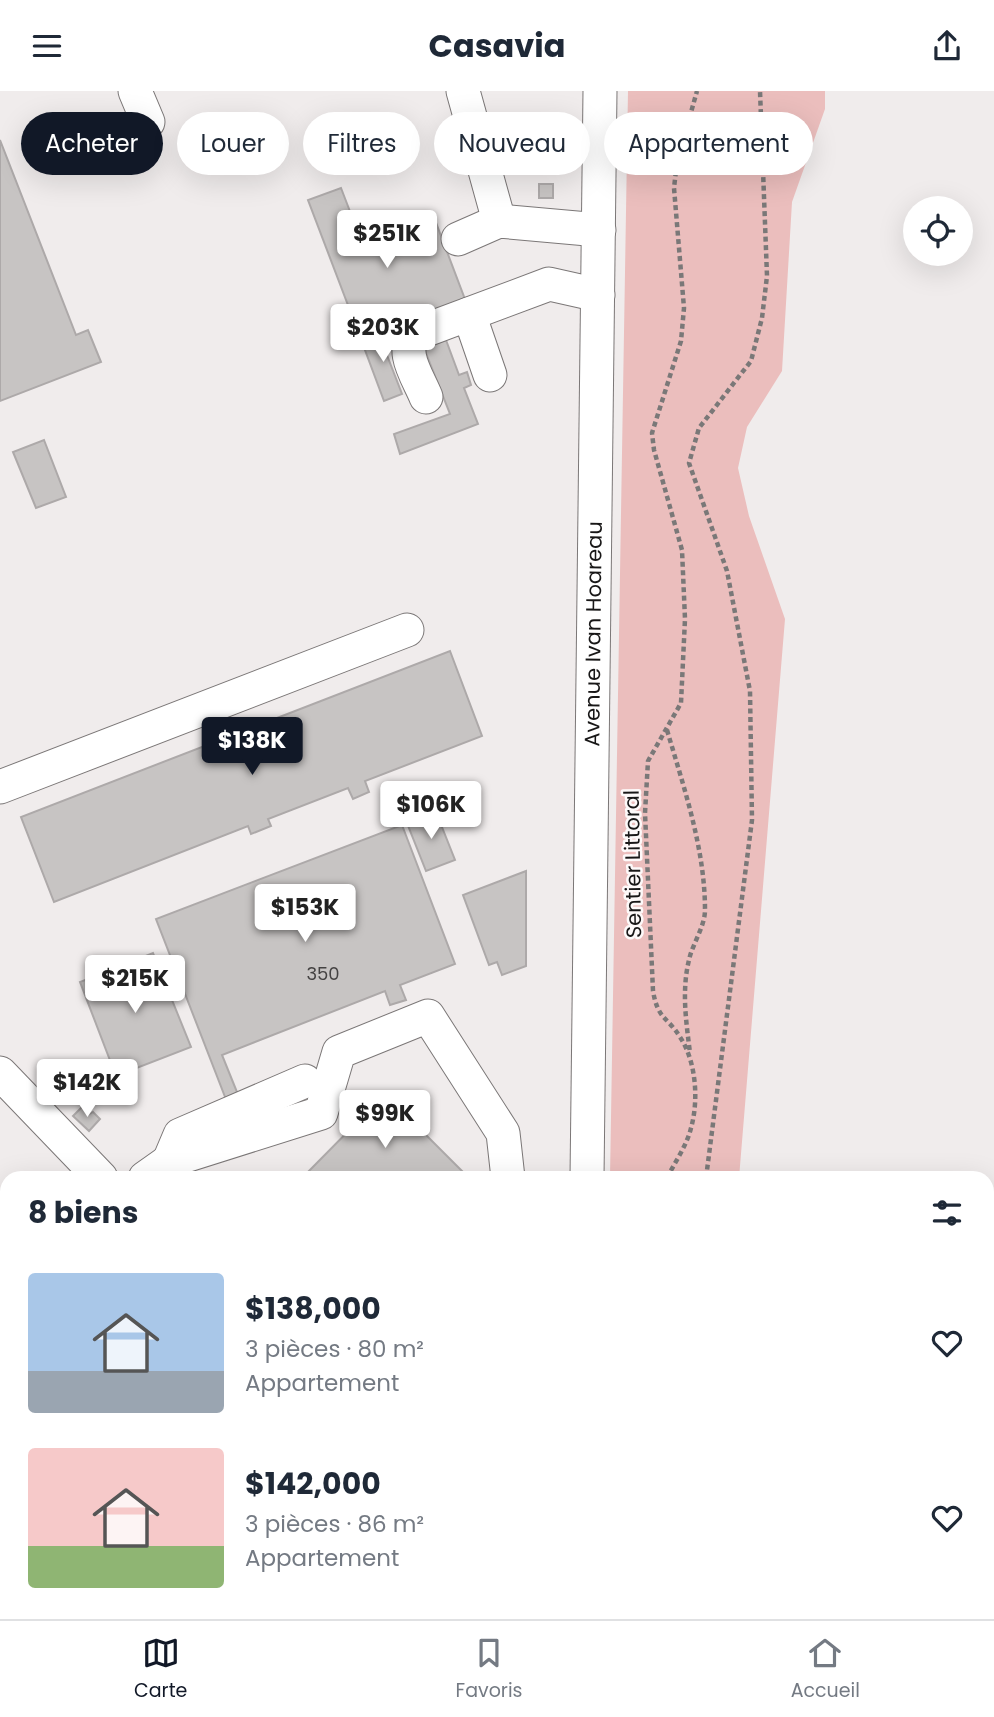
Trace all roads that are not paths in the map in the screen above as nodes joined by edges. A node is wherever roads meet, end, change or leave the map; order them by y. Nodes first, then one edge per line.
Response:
1 (135, 91) edge
2 (463, 91) edge
3 (600, 91) edge
4 (144, 112) edge
5 (499, 221) junction
6 (599, 230) junction
7 (458, 239) dead end
8 (598, 295) junction
9 (468, 314) junction
10 (490, 375) dead end
11 (426, 397) dead end
12 (407, 630) dead end
13 (0, 787) edge
14 (0, 1073) edge
15 (305, 1081) dead end
16 (157, 1169) edge
17 (94, 1171) edge
18 (507, 1171) edge
19 (587, 1171) edge

1 - 4 street
2 - 5 street
3 - 6 street, Avenue Ivan Hoareau
5 - 6 street
5 - 7 street
6 - 8 street, Avenue Ivan Hoareau
8 - 9 street
8 - 19 street, Avenue Ivan Hoareau
9 - 10 street
9 - 11 street
12 - 13 street
14 - 17 street
15 - 16 street
16 - 18 street

